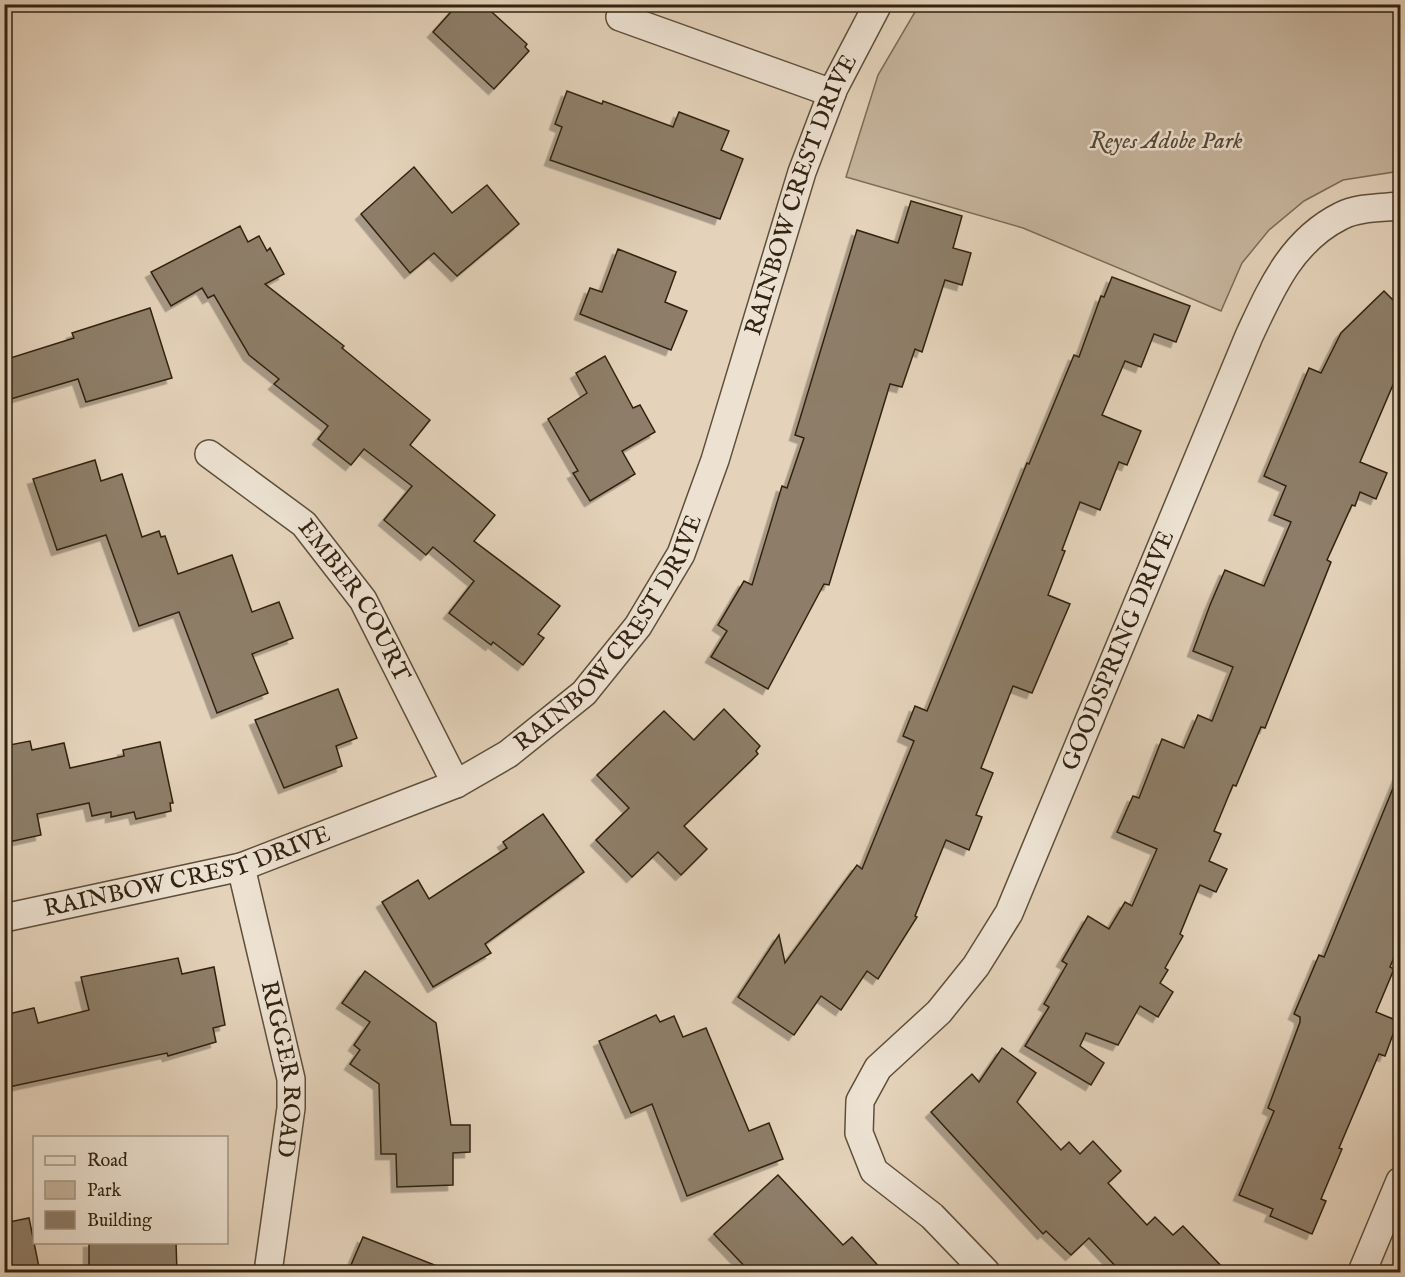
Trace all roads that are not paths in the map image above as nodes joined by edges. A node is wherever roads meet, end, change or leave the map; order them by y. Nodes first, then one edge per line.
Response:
1 (878, 4) edge
2 (620, 16) dead end
3 (832, 93) junction
4 (1401, 206) edge
5 (209, 454) dead end
6 (456, 784) junction
7 (241, 867) junction
8 (4, 918) edge
9 (1401, 1181) edge
10 (268, 1272) edge
11 (986, 1272) edge
12 (1362, 1272) edge

1 - 3 street, RAINBOW CREST DRIVE
2 - 3 street
3 - 6 street, RAINBOW CREST DRIVE
4 - 11 street, GOODSPRING DRIVE
5 - 6 street, EMBER COURT
6 - 7 street, RAINBOW CREST DRIVE
7 - 8 street, RAINBOW CREST DRIVE
7 - 10 street, RIGGER ROAD
9 - 12 street

